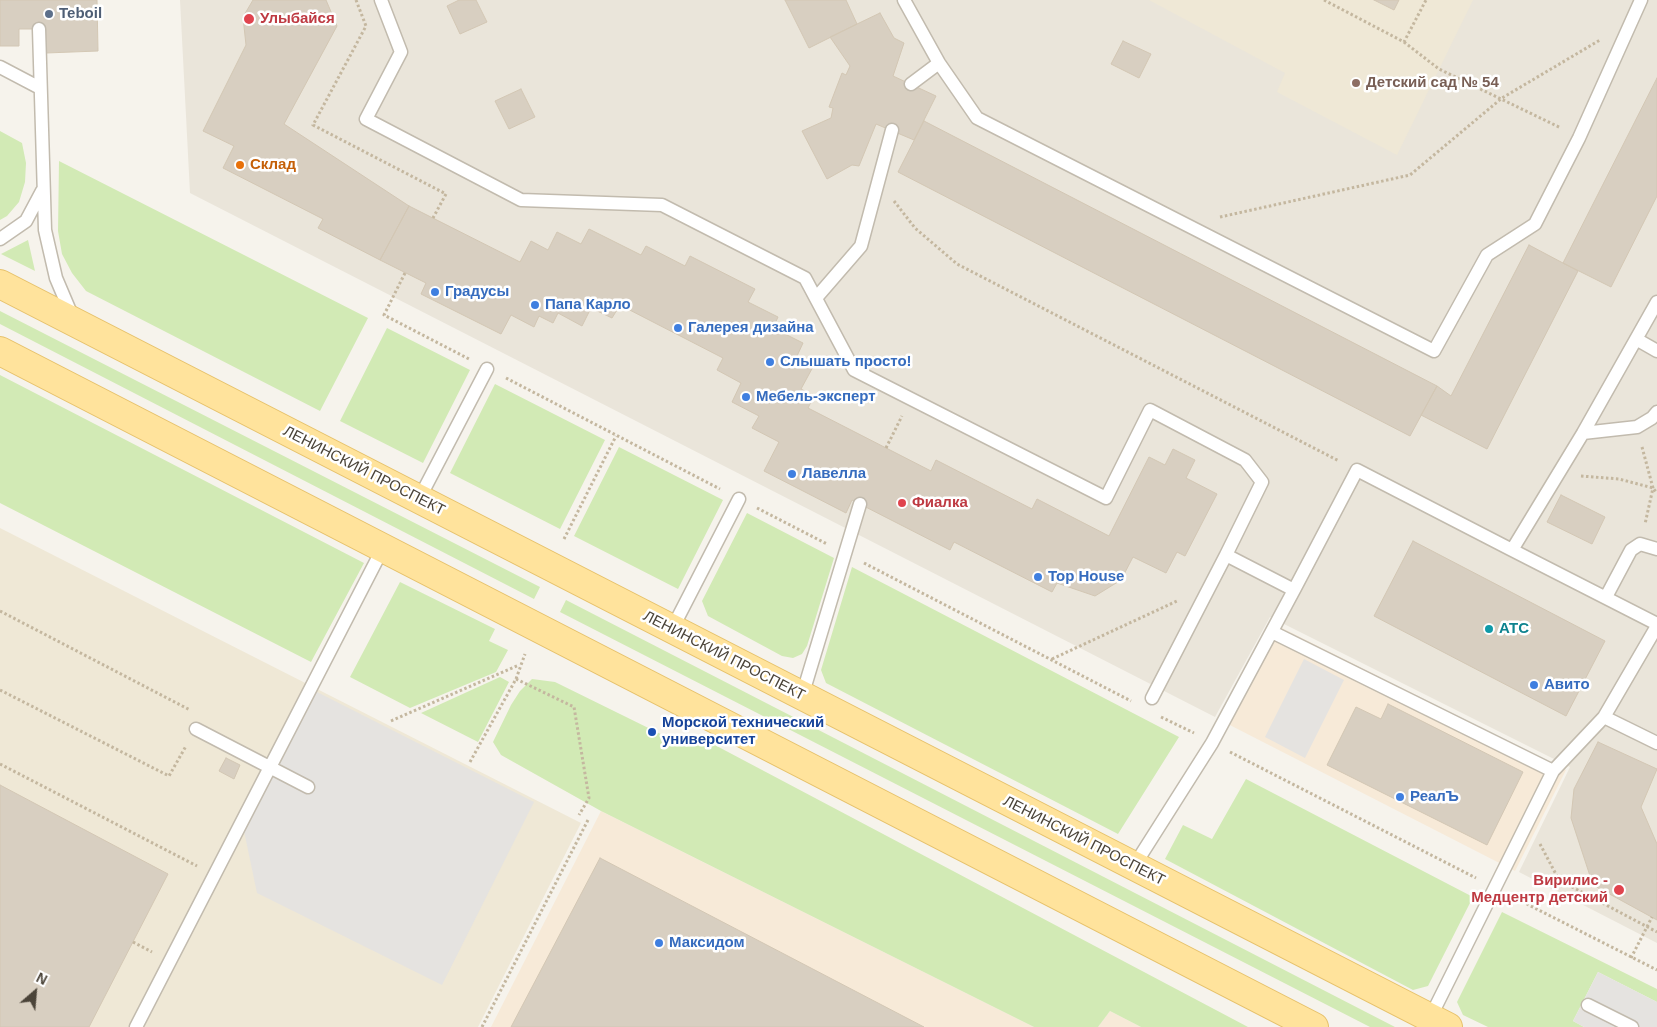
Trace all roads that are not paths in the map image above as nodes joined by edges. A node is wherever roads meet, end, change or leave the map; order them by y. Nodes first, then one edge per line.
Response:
1 (381, 0) edge
2 (904, 0) edge
3 (1641, 0) edge
4 (38, 29) dead end
5 (939, 63) junction
6 (0, 67) edge
7 (911, 84) dead end
8 (40, 88) junction
9 (892, 130) dead end
10 (42, 191) junction
11 (0, 239) edge
12 (0, 284) edge
13 (816, 298) junction
14 (1657, 302) edge
15 (75, 323) junction
16 (1636, 339) junction
17 (0, 351) edge
18 (1657, 351) edge
19 (487, 369) road end
20 (1657, 412) edge
21 (1583, 433) junction
22 (419, 499) junction
23 (739, 499) road end
24 (860, 504) dead end
25 (383, 548) junction
26 (1657, 549) edge
27 (1512, 550) junction
28 (1226, 555) junction
29 (1294, 590) junction
30 (1606, 597) junction
31 (1657, 625) edge
32 (672, 629) junction
33 (1272, 632) junction
34 (802, 696) junction
35 (1152, 698) dead end
36 (1604, 717) junction
37 (196, 730) dead end
38 (1657, 743) edge
39 (269, 767) junction
40 (1553, 771) junction
41 (308, 787) dead end
42 (1134, 866) junction
43 (1588, 1004) dead end
44 (1439, 1022) edge
45 (136, 1027) edge
46 (1314, 1027) edge
47 (1632, 1027) edge

1 - 13 lane
2 - 5 lane
3 - 5 lane
4 - 8 lane
5 - 7 lane
6 - 8 lane
8 - 10 lane
9 - 13 lane
10 - 11 lane
10 - 15 lane
12 - 15 main road, ЛЕНИНСКИЙ ПРОСПЕКТ
13 - 28 lane
14 - 16 lane
15 - 22 main road, ЛЕНИНСКИЙ ПРОСПЕКТ
16 - 18 lane
16 - 21 lane
17 - 25 main road
19 - 22 lane
20 - 21 lane
21 - 27 lane
22 - 32 main road, ЛЕНИНСКИЙ ПРОСПЕКТ
23 - 32 lane
24 - 34 lane
25 - 39 lane
25 - 46 main road
26 - 30 lane
27 - 29 lane
27 - 30 lane
28 - 29 lane
28 - 35 lane
29 - 33 lane
30 - 31 lane
31 - 36 lane
32 - 34 main road, ЛЕНИНСКИЙ ПРОСПЕКТ
33 - 40 lane
33 - 42 lane
34 - 42 main road, ЛЕНИНСКИЙ ПРОСПЕКТ
36 - 38 lane
36 - 40 lane
37 - 39 lane
39 - 41 lane
39 - 45 lane
40 - 44 lane
42 - 44 main road, ЛЕНИНСКИЙ ПРОСПЕКТ
43 - 47 lane

